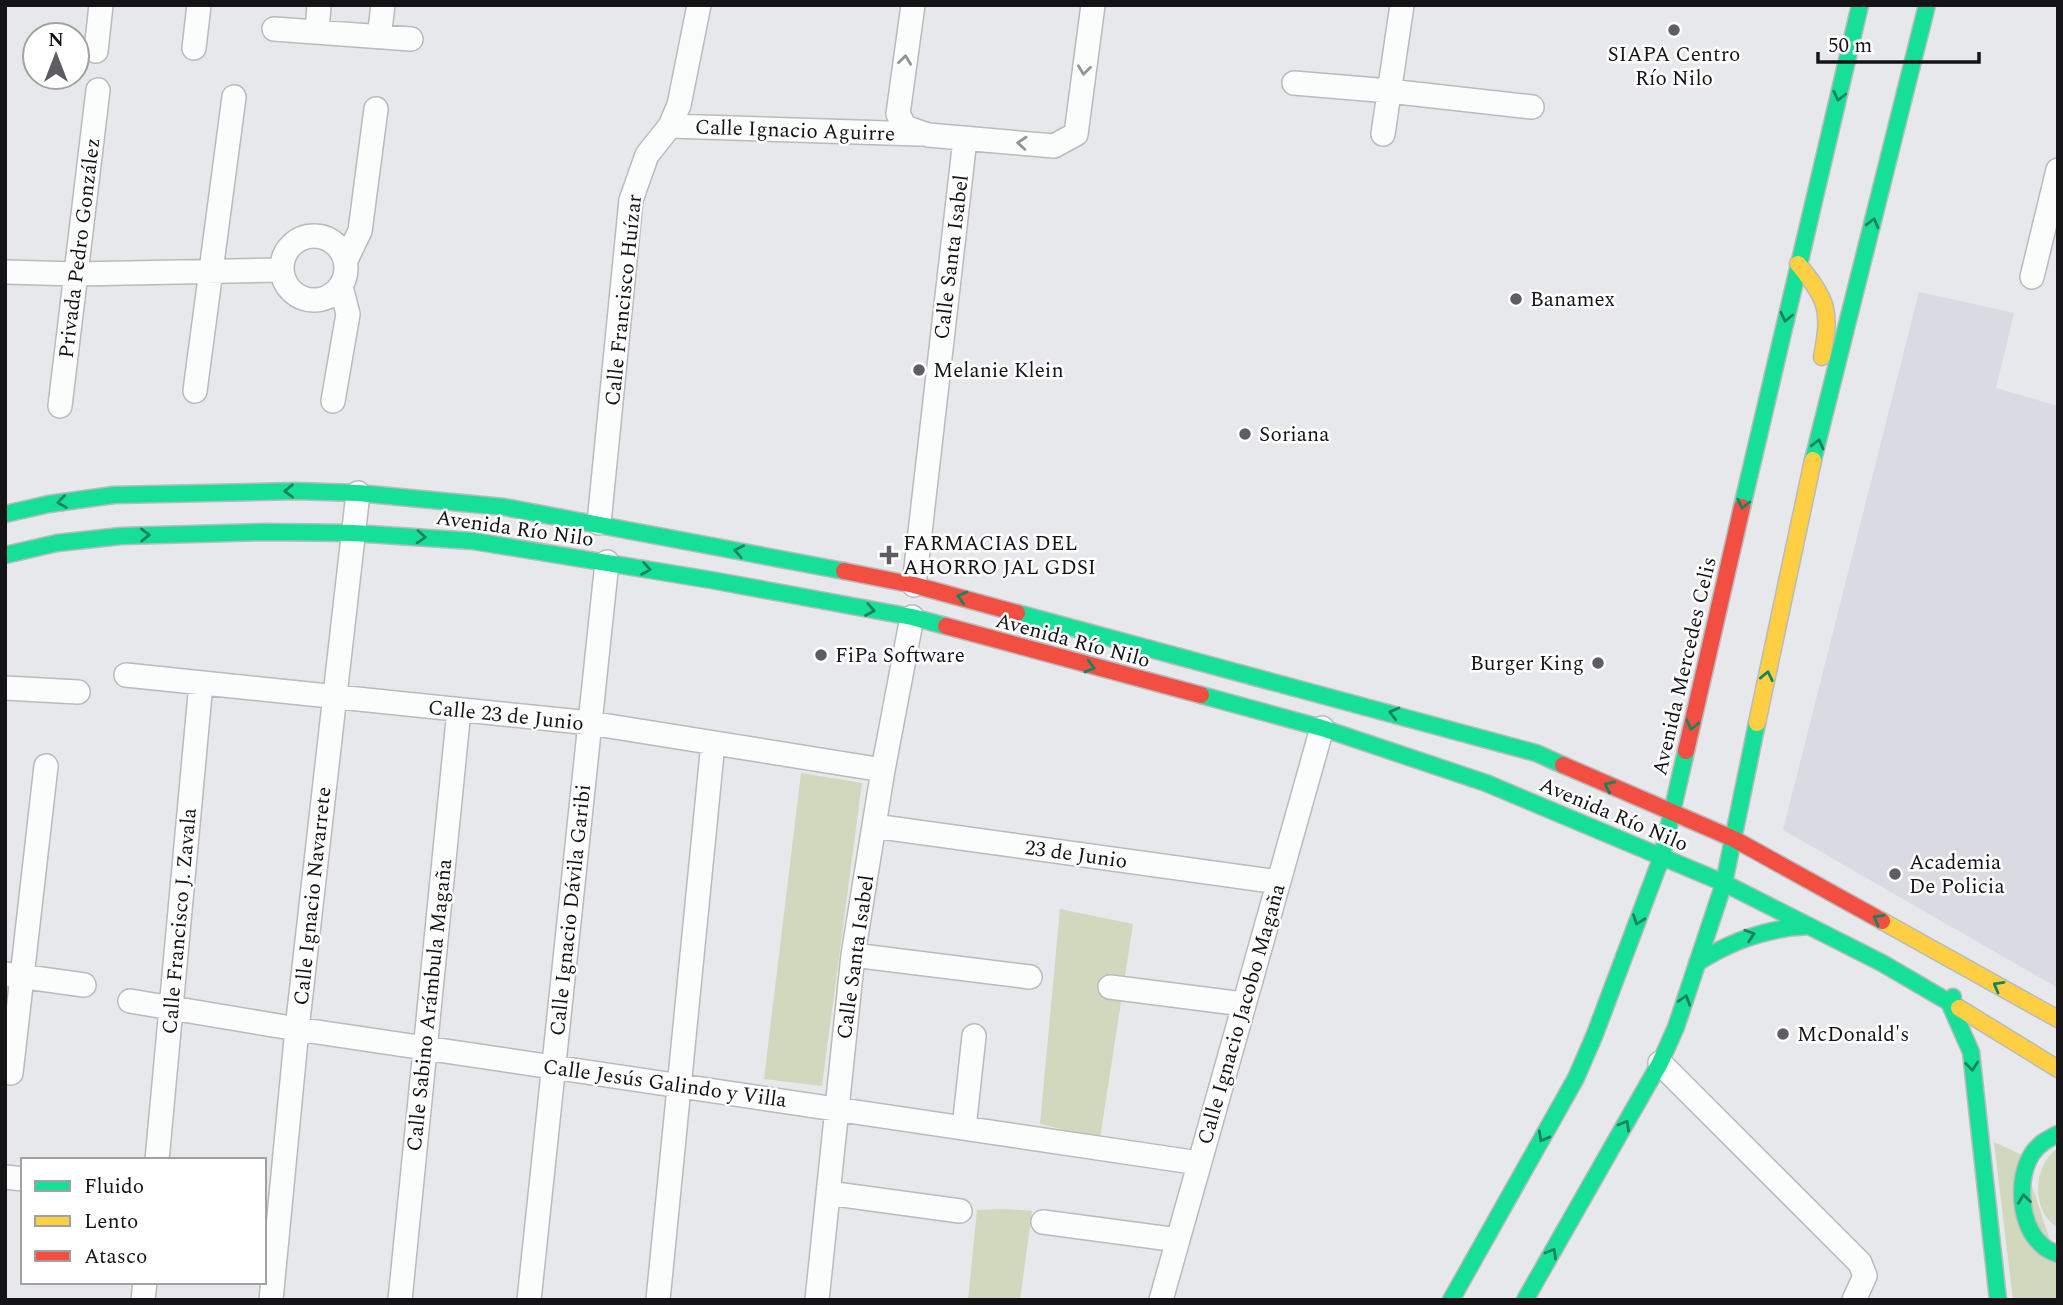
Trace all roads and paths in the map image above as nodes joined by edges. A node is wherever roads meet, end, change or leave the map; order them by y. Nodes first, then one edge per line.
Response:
1 (101, 5) edge
2 (199, 5) edge
3 (319, 5) edge
4 (383, 5) edge
5 (699, 5) edge
6 (913, 5) edge
7 (1093, 5) edge
8 (1402, 5) edge
9 (1860, 5) edge
10 (1927, 5) edge
11 (274, 29) dead end
12 (317, 32) junction
13 (379, 37) junction
14 (411, 39) dead end
15 (194, 48) dead end
16 (96, 51) dead end
17 (1294, 83) dead end
18 (98, 90) dead end
19 (1389, 91) junction
20 (234, 97) dead end
21 (1532, 107) dead end
22 (376, 109) dead end
23 (670, 126) junction
24 (921, 134) junction
25 (1383, 134) dead end
26 (965, 139) junction
27 (2058, 170) edge
28 (346, 260) junction
29 (1798, 264) junction
30 (281, 270) junction
31 (211, 271) junction
32 (5, 272) edge
33 (76, 274) junction
34 (2032, 277) dead end
35 (341, 287) junction
36 (195, 391) dead end
37 (332, 401) dead end
38 (60, 406) dead end
39 (358, 493) junction
40 (1801, 510) junction
41 (5, 514) edge
42 (599, 523) junction
43 (353, 533) junction
44 (5, 555) edge
45 (607, 562) junction
46 (914, 584) junction
47 (912, 617) junction
48 (126, 676) dead end
49 (201, 683) junction
50 (5, 688) edge
51 (78, 692) dead end
52 (335, 697) junction
53 (458, 710) junction
54 (590, 723) junction
55 (1322, 728) junction
56 (713, 743) junction
57 (46, 766) dead end
58 (883, 770) junction
59 (1671, 814) junction
60 (874, 826) junction
61 (1734, 839) junction
62 (1662, 856) junction
63 (1278, 882) junction
64 (1724, 883) junction
65 (1809, 926) junction
66 (853, 955) junction
67 (1697, 963) junction
68 (1970, 970) junction
69 (14, 975) edge
70 (1030, 977) dead end
71 (84, 985) dead end
72 (1110, 988) dead end
73 (130, 1001) dead end
74 (1949, 1002) junction
75 (1243, 1004) junction
76 (171, 1007) junction
77 (2058, 1019) edge
78 (297, 1029) junction
79 (974, 1037) dead end
80 (425, 1048) junction
81 (1660, 1063) junction
82 (554, 1067) junction
83 (2058, 1069) edge
84 (11, 1073) dead end
85 (679, 1085) junction
86 (837, 1108) junction
87 (964, 1128) junction
88 (2058, 1134) edge
89 (156, 1158) edge
90 (1199, 1163) junction
91 (828, 1193) junction
92 (960, 1211) dead end
93 (1043, 1222) dead end
94 (1178, 1240) junction
95 (2058, 1254) edge
96 (271, 1300) edge
97 (400, 1300) edge
98 (529, 1300) edge
99 (658, 1300) edge
100 (817, 1300) edge
101 (1161, 1300) edge
102 (1451, 1300) edge
103 (1525, 1300) edge
104 (1854, 1300) edge
105 (1998, 1300) edge

1 - 16 street
2 - 15 street
3 - 12 street
4 - 13 street
5 - 23 street, Calle Francisco Huízar
24 -> 6 street, Calle Ignacio Aguirre
7 -> 26 street, Calle Ignacio Aguirre
8 - 19 street
9 -> 29 main road, Avenida Mercedes Celis
40 -> 10 main road
11 - 12 street
12 - 13 street
13 - 14 street
17 - 19 street
18 - 33 street, Privada Pedro González
19 - 21 street
19 - 25 street
20 - 31 street
22 - 28 street
23 - 24 street, Calle Ignacio Aguirre
23 - 42 street, Calle Francisco Huízar
24 - 26 street, Calle Ignacio Aguirre
26 - 46 street, Calle Santa Isabel
27 - 34 street
28 - 30 street
28 - 35 street
29 - 40 main road
29 -> 59 main road, Avenida Mercedes Celis
30 - 31 street
30 - 35 street
31 - 33 street
31 - 36 street
32 - 33 street
33 - 38 street, Privada Pedro González
35 - 37 street
39 -> 41 main road, Avenida Río Nilo
39 - 42 main road, Avenida Río Nilo
39 - 43 street, Calle Ignacio Navarrete
61 -> 40 main road
46 -> 42 main road, Avenida Río Nilo
44 -> 43 main road, Avenida Río Nilo
43 -> 45 main road, Avenida Río Nilo
43 - 52 street, Calle Ignacio Navarrete
45 -> 47 main road, Avenida Río Nilo
45 - 54 street, Calle Ignacio Dávila Garibi
59 -> 46 main road, Avenida Río Nilo
47 -> 55 main road, Avenida Río Nilo
47 - 58 street, Calle Santa Isabel
48 - 49 street, Calle 23 de Junio
49 - 52 street, Calle 23 de Junio
49 - 76 street, Calle Francisco J. Zavala
50 - 51 street
52 - 53 street, Calle 23 de Junio
52 - 78 street, Calle Ignacio Navarrete
53 - 54 street, Calle 23 de Junio
53 - 80 street, Calle Sabino Arámbula Magaña
54 - 56 street, Calle 23 de Junio
54 - 82 street, Calle Ignacio Dávila Garibi
55 - 62 main road, Avenida Río Nilo
55 - 63 street, Calle Ignacio Jacobo Magaña
56 - 58 street, Calle 23 de Junio
56 - 85 street
57 - 69 street
58 - 60 street, Calle Santa Isabel
59 - 61 main road, Avenida Río Nilo
59 - 62 main road, Avenida Mercedes Celis
60 - 63 street, 23 de Junio
60 - 66 street, Calle Santa Isabel
61 - 64 main road
68 -> 61 main road, Avenida Río Nilo
62 - 64 main road, Avenida Río Nilo
62 -> 102 main road, Avenida Mercedes Celis
63 - 75 street, Calle Ignacio Jacobo Magaña
64 - 65 main road, Avenida Río Nilo
64 - 67 main road
67 -> 65 main road
65 - 74 main road, Avenida Río Nilo
66 - 70 street
66 - 86 street, Calle Santa Isabel
81 -> 67 main road
68 - 74 main road
77 -> 68 main road, Avenida Río Nilo
69 - 71 street
69 - 84 street
72 - 75 street
73 - 76 street, Calle Jesús Galindo y Villa
74 - 83 main road, Avenida Río Nilo
74 -> 105 main road
75 - 90 street, Calle Ignacio Jacobo Magaña
76 - 78 street, Calle Jesús Galindo y Villa
76 - 89 street, Calle Francisco J. Zavala
78 - 80 street, Calle Jesús Galindo y Villa
78 - 96 street, Calle Ignacio Navarrete
79 - 87 street
80 - 82 street, Calle Jesús Galindo y Villa
80 - 97 street, Calle Sabino Arámbula Magaña
103 -> 81 main road
81 - 104 street
82 - 85 street, Calle Jesús Galindo y Villa
82 - 98 street, Calle Ignacio Dávila Garibi
85 - 86 street, Calle Jesús Galindo y Villa
85 - 99 street
86 - 87 street, Calle Jesús Galindo y Villa
86 - 91 street, Calle Santa Isabel
87 - 90 street, Calle Jesús Galindo y Villa
95 -> 88 main road
90 - 94 street, Calle Ignacio Jacobo Magaña
91 - 92 street
91 - 100 street, Calle Santa Isabel
93 - 94 street
94 - 101 street, Calle Ignacio Jacobo Magaña

